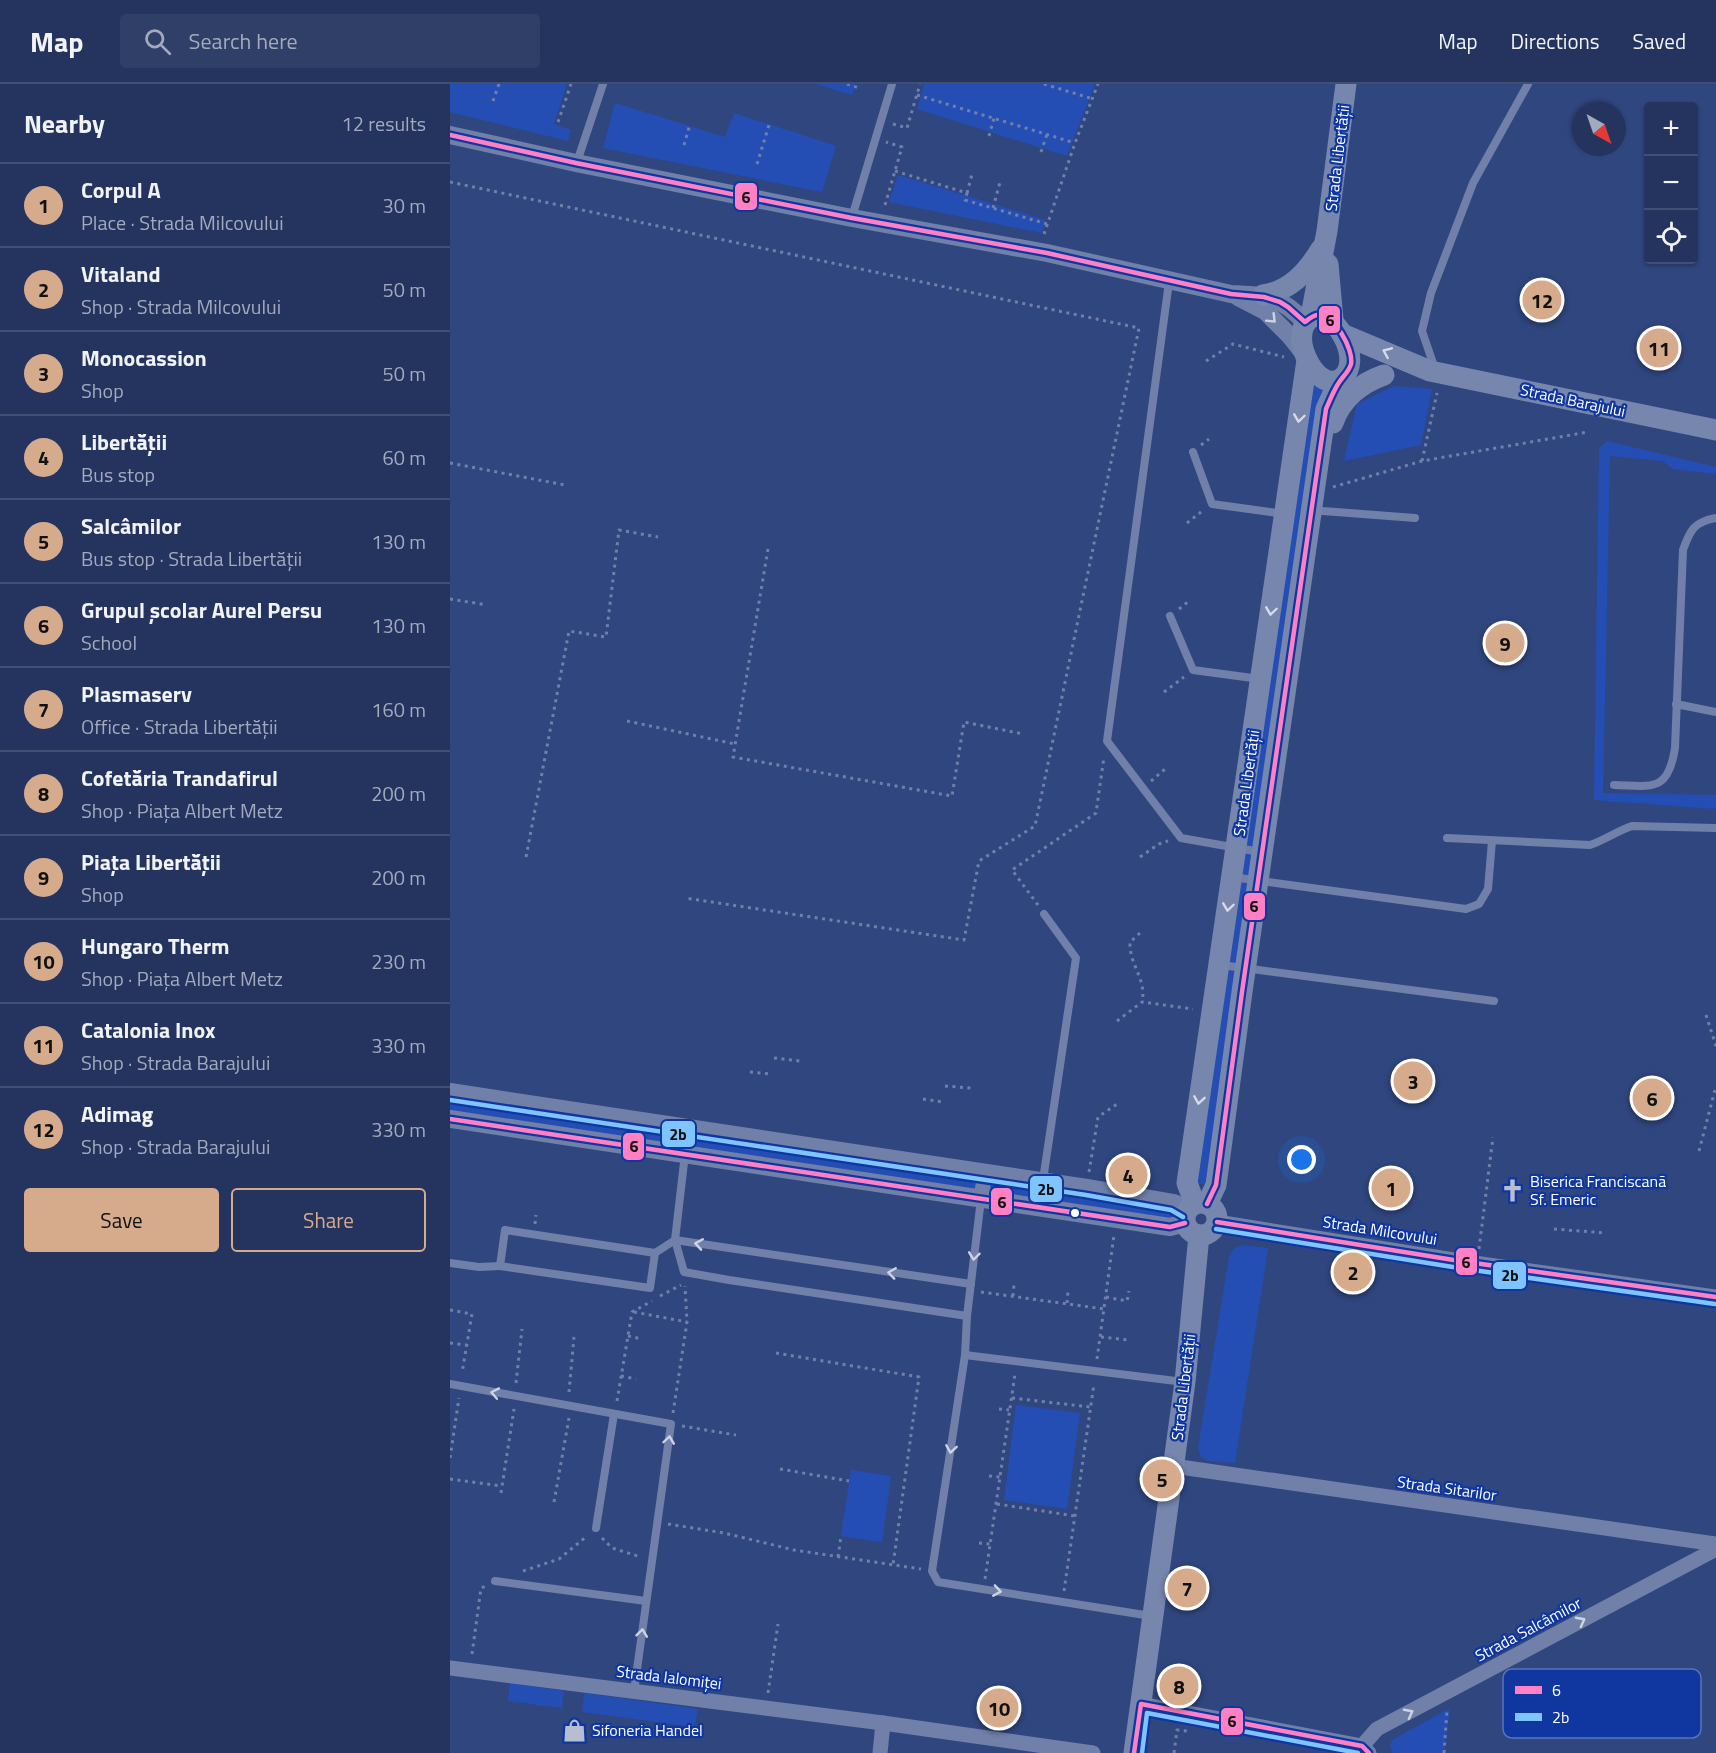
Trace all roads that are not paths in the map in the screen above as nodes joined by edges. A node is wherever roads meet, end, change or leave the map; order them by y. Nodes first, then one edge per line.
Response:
1 (603, 84) edge
2 (892, 84) edge
3 (1346, 84) edge
4 (1528, 84) edge
5 (450, 135) edge
6 (576, 163) junction
7 (852, 218) junction
8 (1326, 237) junction
9 (1169, 280) junction
10 (1231, 294) junction
11 (1263, 295) junction
12 (1308, 319) junction
13 (1337, 328) junction
14 (1299, 357) junction
15 (1384, 375) junction
16 (1435, 376) junction
17 (1342, 378) junction
18 (1716, 430) edge
19 (1192, 452) dead end
20 (1318, 466) junction
21 (1312, 509) junction
22 (1285, 515) junction
23 (1415, 518) dead end
24 (1716, 518) edge
25 (1170, 616) dead end
26 (1261, 679) junction
27 (1676, 704) junction
28 (1716, 712) edge
29 (1614, 785) dead end
30 (1716, 828) edge
31 (1446, 838) dead end
32 (1492, 841) junction
33 (1237, 848) junction
34 (1262, 852) junction
35 (1232, 877) junction
36 (1258, 881) junction
37 (1044, 914) road end
38 (1220, 965) junction
39 (1245, 969) junction
40 (1494, 1002) dead end
41 (450, 1092) edge
42 (450, 1119) edge
43 (685, 1154) junction
44 (985, 1173) junction
45 (1042, 1182) junction
46 (981, 1198) junction
47 (1199, 1217) junction
48 (675, 1240) junction
49 (656, 1253) junction
50 (450, 1263) edge
51 (500, 1266) junction
52 (970, 1287) junction
53 (1716, 1297) edge
54 (967, 1316) junction
55 (965, 1355) junction
56 (1185, 1382) junction
57 (450, 1384) edge
58 (615, 1414) junction
59 (1173, 1466) junction
60 (596, 1528) road end
61 (1716, 1544) edge
62 (1716, 1550) edge
63 (495, 1581) road end
64 (646, 1601) junction
65 (1152, 1616) junction
66 (450, 1668) edge
67 (634, 1691) junction
68 (1141, 1704) junction
69 (883, 1723) junction
70 (1366, 1750) edge
71 (880, 1753) edge
72 (1093, 1753) edge
73 (1134, 1753) edge

1 - 6 lane
2 - 7 lane
3 - 8 main road, Strada Libertății
4 - 16 lane
5 - 6 street
6 - 7 street
7 - 9 street
8 - 11 main road
8 - 12 main road, Strada Libertății
8 - 13 main road, Strada Libertății
9 - 10 street
9 - 33 lane
10 - 11 street
10 -> 14 street
11 - 12 street
12 - 13 main road
12 - 14 main road
16 -> 13 main road, Strada Barajului
13 - 17 main road
14 - 17 main road
14 -> 22 main road, Strada Libertății
15 - 16 main road, Strada Barajului
15 - 17 main road, Strada Barajului
15 - 20 main road
16 - 18 main road, Strada Barajului
17 - 20 main road, Strada Libertății
19 - 22 lane
20 - 21 main road, Strada Libertății
21 - 23 lane
21 - 34 main road, Strada Libertății
22 -> 26 main road, Strada Libertății
24 - 27 lane
25 - 26 lane
26 - 33 main road, Strada Libertății
27 - 28 lane
27 - 29 lane
30 - 32 lane
31 - 32 lane
32 - 36 lane
33 - 34 lane
33 - 35 main road, Strada Libertății
34 - 36 main road, Strada Libertății
35 - 36 lane
35 -> 38 main road, Strada Libertății
36 - 39 main road, Strada Libertății
37 - 45 lane
38 - 39 lane
38 -> 47 main road, Strada Libertății
39 - 40 lane
39 - 47 main road, Strada Libertății
41 - 44 street
42 - 43 street
43 - 46 street
43 - 48 lane
44 - 45 street
44 - 46 street
45 - 47 street
46 - 47 street
46 -> 52 lane
47 - 53 street, Strada Milcovului
47 - 56 main road, Strada Libertății
48 - 49 lane
52 -> 48 lane
48 - 54 lane
49 - 51 lane
49 - 51 lane
50 - 51 lane
52 - 54 lane
54 - 55 lane
55 - 56 lane
55 -> 65 lane
56 - 59 main road, Strada Libertății
58 -> 57 lane
58 - 60 lane
64 -> 58 lane
59 - 61 street, Strada Sitarilor
59 - 65 main road, Strada Libertății
70 -> 62 street, Strada Salcâmilor
63 - 64 lane
67 -> 64 lane
65 - 68 main road, Strada Libertății
66 - 67 street, Strada Ialomiței
67 - 69 street, Strada Ialomiței
68 - 70 street
68 - 73 main road, Strada Libertății
69 - 71 street
69 - 72 street, Strada Ialomiței

